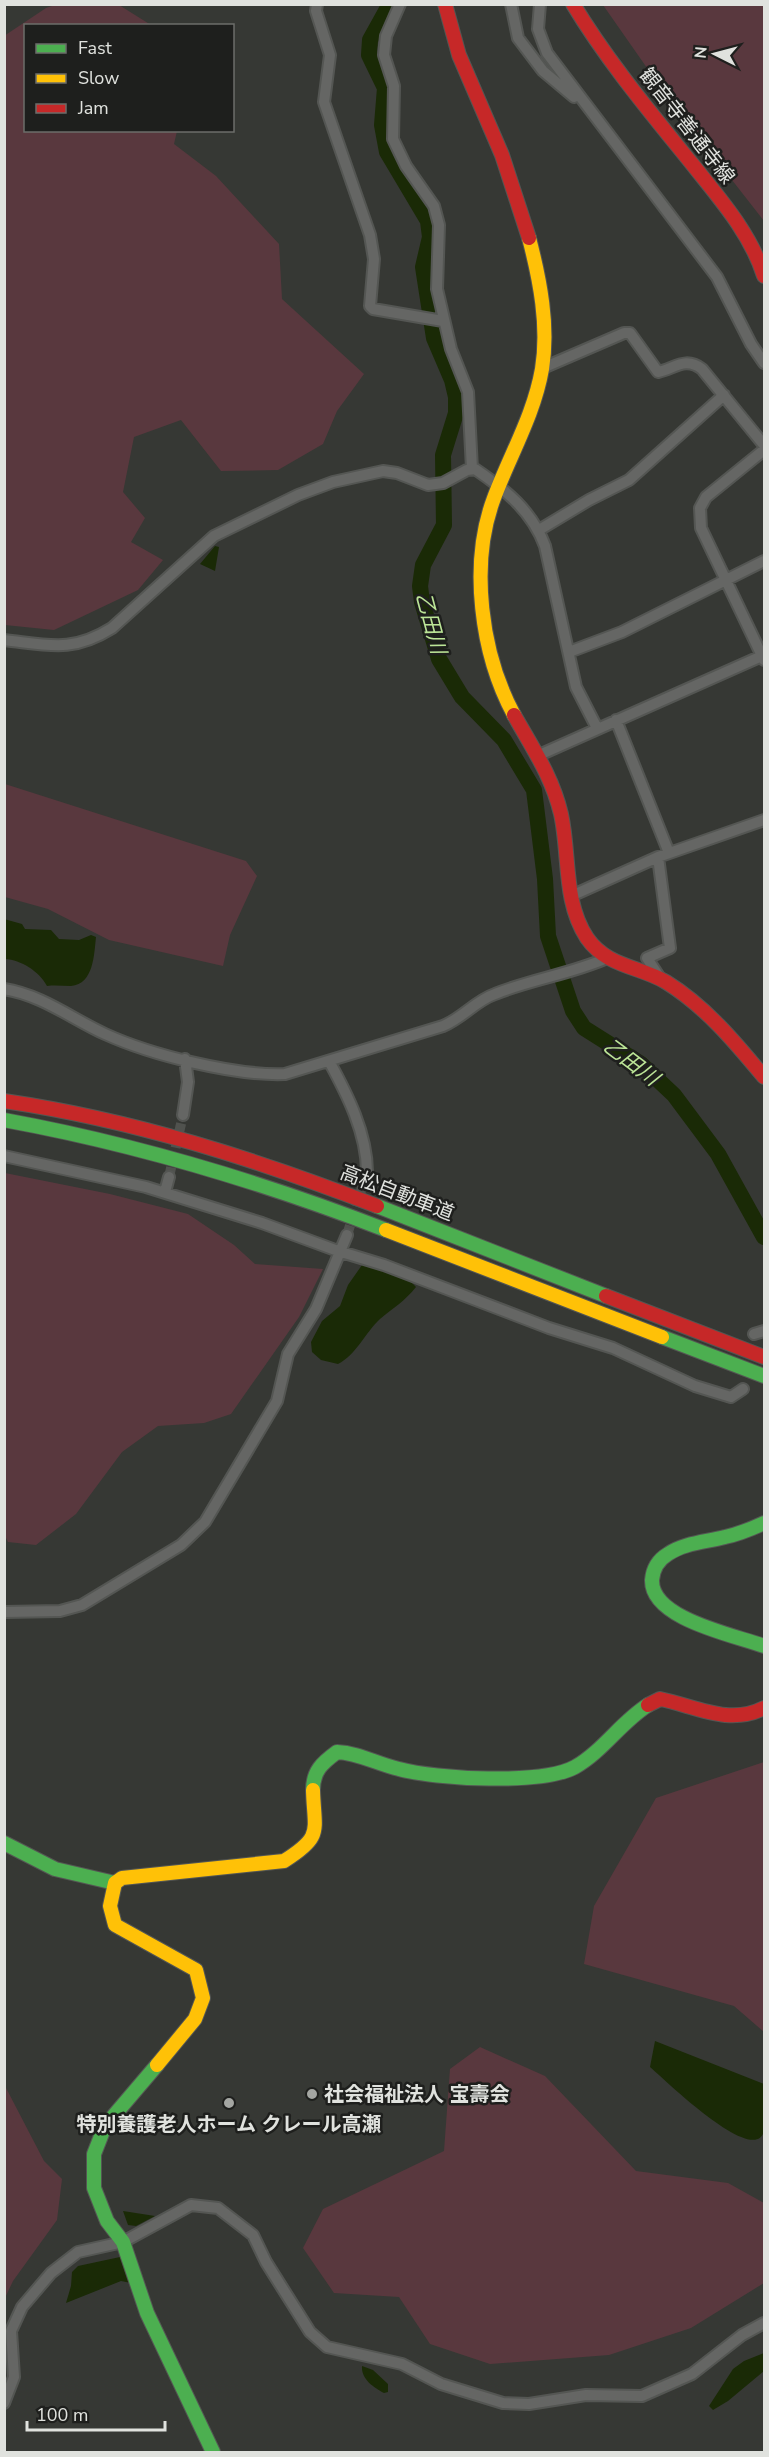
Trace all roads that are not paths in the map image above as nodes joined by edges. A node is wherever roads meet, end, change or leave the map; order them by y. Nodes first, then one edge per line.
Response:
1 (317, 4) edge
2 (400, 4) edge
3 (445, 4) edge
4 (511, 4) edge
5 (540, 4) edge
6 (573, 4) edge
7 (586, 107) junction
8 (765, 276) edge
9 (443, 321) junction
10 (765, 363) edge
11 (545, 367) junction
12 (724, 395) junction
13 (765, 445) edge
14 (765, 450) edge
15 (472, 469) junction
16 (498, 488) junction
17 (539, 530) junction
18 (765, 561) edge
19 (725, 582) junction
20 (4, 640) edge
21 (569, 652) junction
22 (764, 657) edge
23 (616, 720) junction
24 (597, 728) junction
25 (537, 756) junction
26 (765, 820) edge
27 (664, 855) junction
28 (571, 896) junction
29 (607, 958) junction
30 (660, 979) junction
31 (4, 989) edge
32 (185, 1059) junction
33 (329, 1060) junction
34 (765, 1077) edge
35 (4, 1101) edge
36 (183, 1114) tunnel mouth
37 (4, 1120) edge
38 (4, 1156) edge
39 (368, 1172) tunnel mouth
40 (169, 1178) tunnel mouth
41 (165, 1191) junction
42 (347, 1235) tunnel mouth
43 (338, 1251) junction
44 (765, 1357) edge
45 (765, 1376) edge
46 (742, 1389) dead end
47 (765, 1523) edge
48 (4, 1612) edge
49 (765, 1646) edge
50 (764, 1711) edge
51 (4, 1843) edge
52 (115, 1883) junction
53 (123, 2242) junction
54 (765, 2323) edge
55 (4, 2403) edge
56 (213, 2452) edge

1 - 9 street
2 - 9 street
3 - 11 main road
4 - 7 street
5 - 7 street
6 - 8 main road, 観音寺善通寺線
7 - 10 street
9 - 15 street
11 - 12 street
11 - 16 main road
12 - 13 street
12 - 17 street
14 - 19 street
15 - 16 street
15 - 20 street
16 - 17 street
16 - 25 main road
17 - 21 street
18 - 19 street
19 - 21 street
19 - 22 street
21 - 24 street
22 - 23 street
23 - 24 street
23 - 27 street
24 - 25 street
25 - 28 main road
26 - 27 street
27 - 28 street
27 - 30 street
28 - 29 main road
29 - 30 main road
29 - 33 street
30 - 34 main road
31 - 32 street
32 - 33 street
32 - 36 street
33 - 39 street
35 - 44 main road, 高松自動車道
37 - 45 main road, 高松自動車道
38 - 41 street
40 - 41 street
41 - 43 street
42 - 43 street
43 - 46 street
43 - 48 street
47 - 49 main road
50 - 52 main road
51 - 52 main road
52 - 53 main road
53 - 54 street
53 - 55 street
53 - 56 main road

